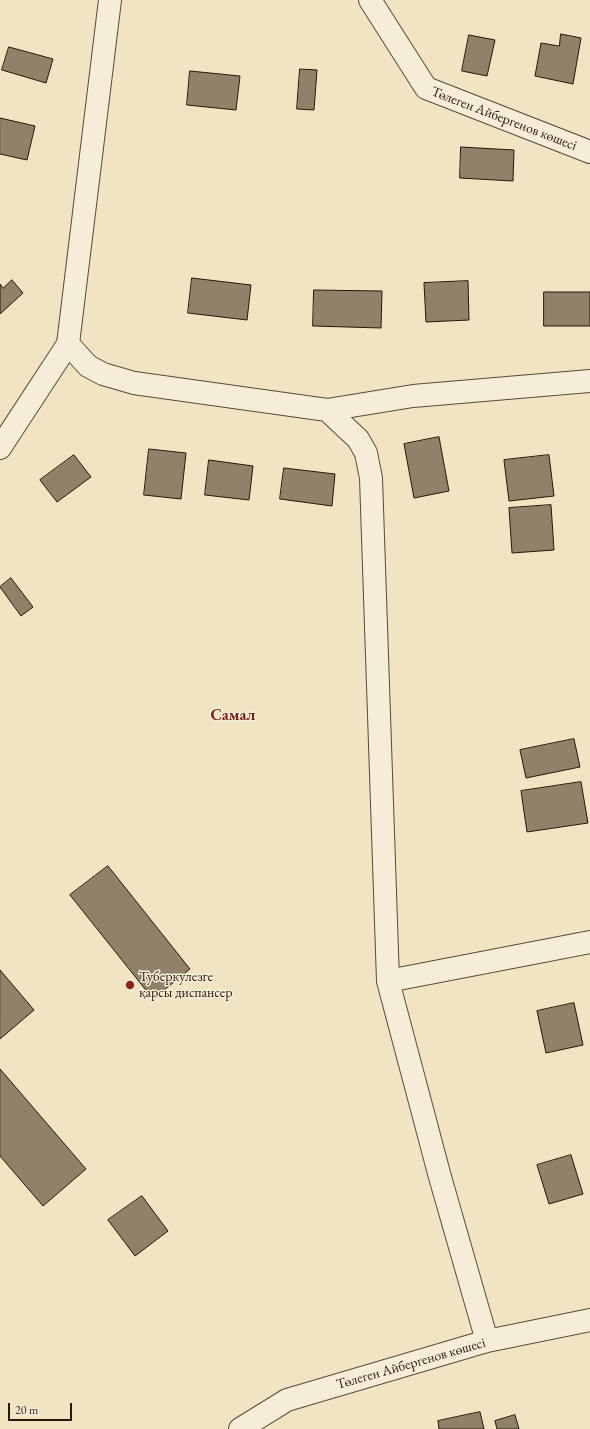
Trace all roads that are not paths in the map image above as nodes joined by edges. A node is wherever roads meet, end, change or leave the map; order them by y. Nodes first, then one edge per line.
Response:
1 (110, 0) edge
2 (370, 0) edge
3 (590, 152) edge
4 (68, 344) junction
5 (590, 381) edge
6 (327, 410) junction
7 (0, 448) edge
8 (590, 942) edge
9 (388, 981) junction
10 (590, 1320) edge
11 (487, 1341) junction
12 (240, 1429) edge

1 - 4 street
2 - 3 street, Төлеген Айбергенов көшесі
4 - 6 street
4 - 7 street
5 - 6 street
6 - 9 street
8 - 9 street
9 - 11 street
10 - 11 street, Төлеген Айбергенов көшесі
11 - 12 street, Төлеген Айбергенов көшесі

